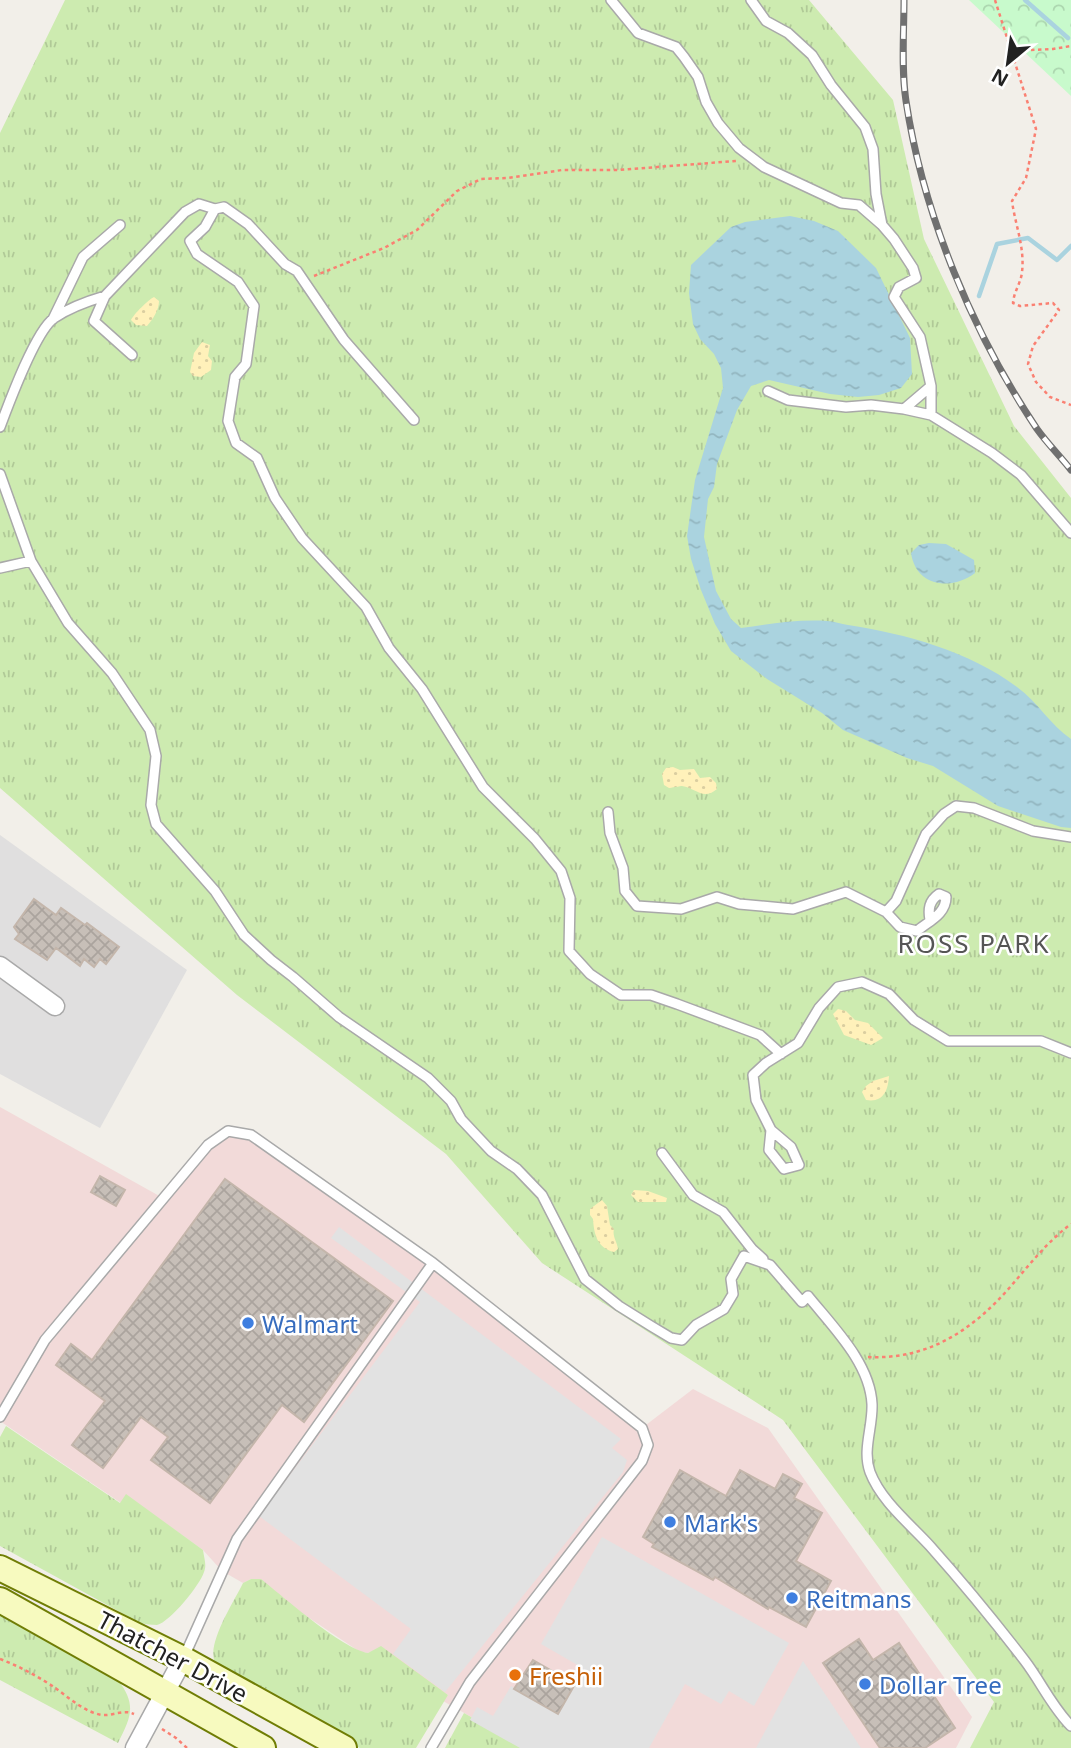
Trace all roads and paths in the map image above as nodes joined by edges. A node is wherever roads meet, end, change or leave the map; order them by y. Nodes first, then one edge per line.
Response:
1 (611, 0) edge
2 (751, 0) edge
3 (995, 0) edge
4 (1071, 46) edge
5 (1010, 51) junction
6 (753, 159) junction
7 (215, 209) junction
8 (120, 225) dead end
9 (882, 225) junction
10 (297, 271) junction
11 (105, 296) junction
12 (52, 319) junction
13 (132, 355) dead end
14 (931, 386) junction
15 (768, 391) dead end
16 (1071, 405) edge
17 (904, 409) junction
18 (931, 415) junction
19 (414, 420) dead end
20 (0, 427) edge
21 (0, 474) edge
22 (1071, 533) edge
23 (31, 561) junction
24 (0, 568) edge
25 (608, 812) dead end
26 (1071, 837) edge
27 (886, 912) junction
28 (930, 920) dead end
29 (0, 966) edge
30 (55, 1006) dead end
31 (1071, 1053) edge
32 (781, 1054) junction
33 (771, 1130) dead end
34 (662, 1153) dead end
35 (1071, 1224) edge
36 (433, 1263) junction
37 (770, 1265) junction
38 (854, 1356) junction
39 (0, 1417) edge
40 (0, 1568) edge
41 (0, 1600) edge
42 (0, 1659) edge
43 (183, 1659) junction
44 (164, 1693) junction
45 (149, 1722) junction
46 (1071, 1726) edge
47 (135, 1748) edge
48 (187, 1748) edge
49 (263, 1748) edge
50 (344, 1748) edge
51 (431, 1748) edge

1 - 6 lane
2 - 9 lane
3 - 5 path
4 - 5 path
5 - 16 path
6 - 9 lane
6 - 10 path
7 - 10 lane
7 - 11 lane
7 - 32 lane
8 - 12 lane
9 - 14 lane
10 - 19 lane
11 - 12 lane
11 - 13 lane
12 - 20 lane
14 - 17 lane
14 - 18 lane
15 - 17 lane
17 - 18 lane
18 - 22 lane
21 - 23 lane
23 - 24 lane
23 - 37 lane
25 - 27 lane
26 - 27 lane
27 - 28 lane
29 - 30 street
31 - 32 lane
32 - 33 lane
34 - 37 lane
35 - 38 path
36 - 39 lane
36 - 43 lane
36 - 51 lane
37 - 38 lane
38 - 46 lane
40 - 43 main road, Thatcher Drive
41 - 44 main road, Thatcher Drive
42 - 45 path
43 - 44 street
43 - 50 main road, Thatcher Drive
44 - 45 street
44 - 49 main road, Thatcher Drive
45 - 47 street
45 - 48 path

